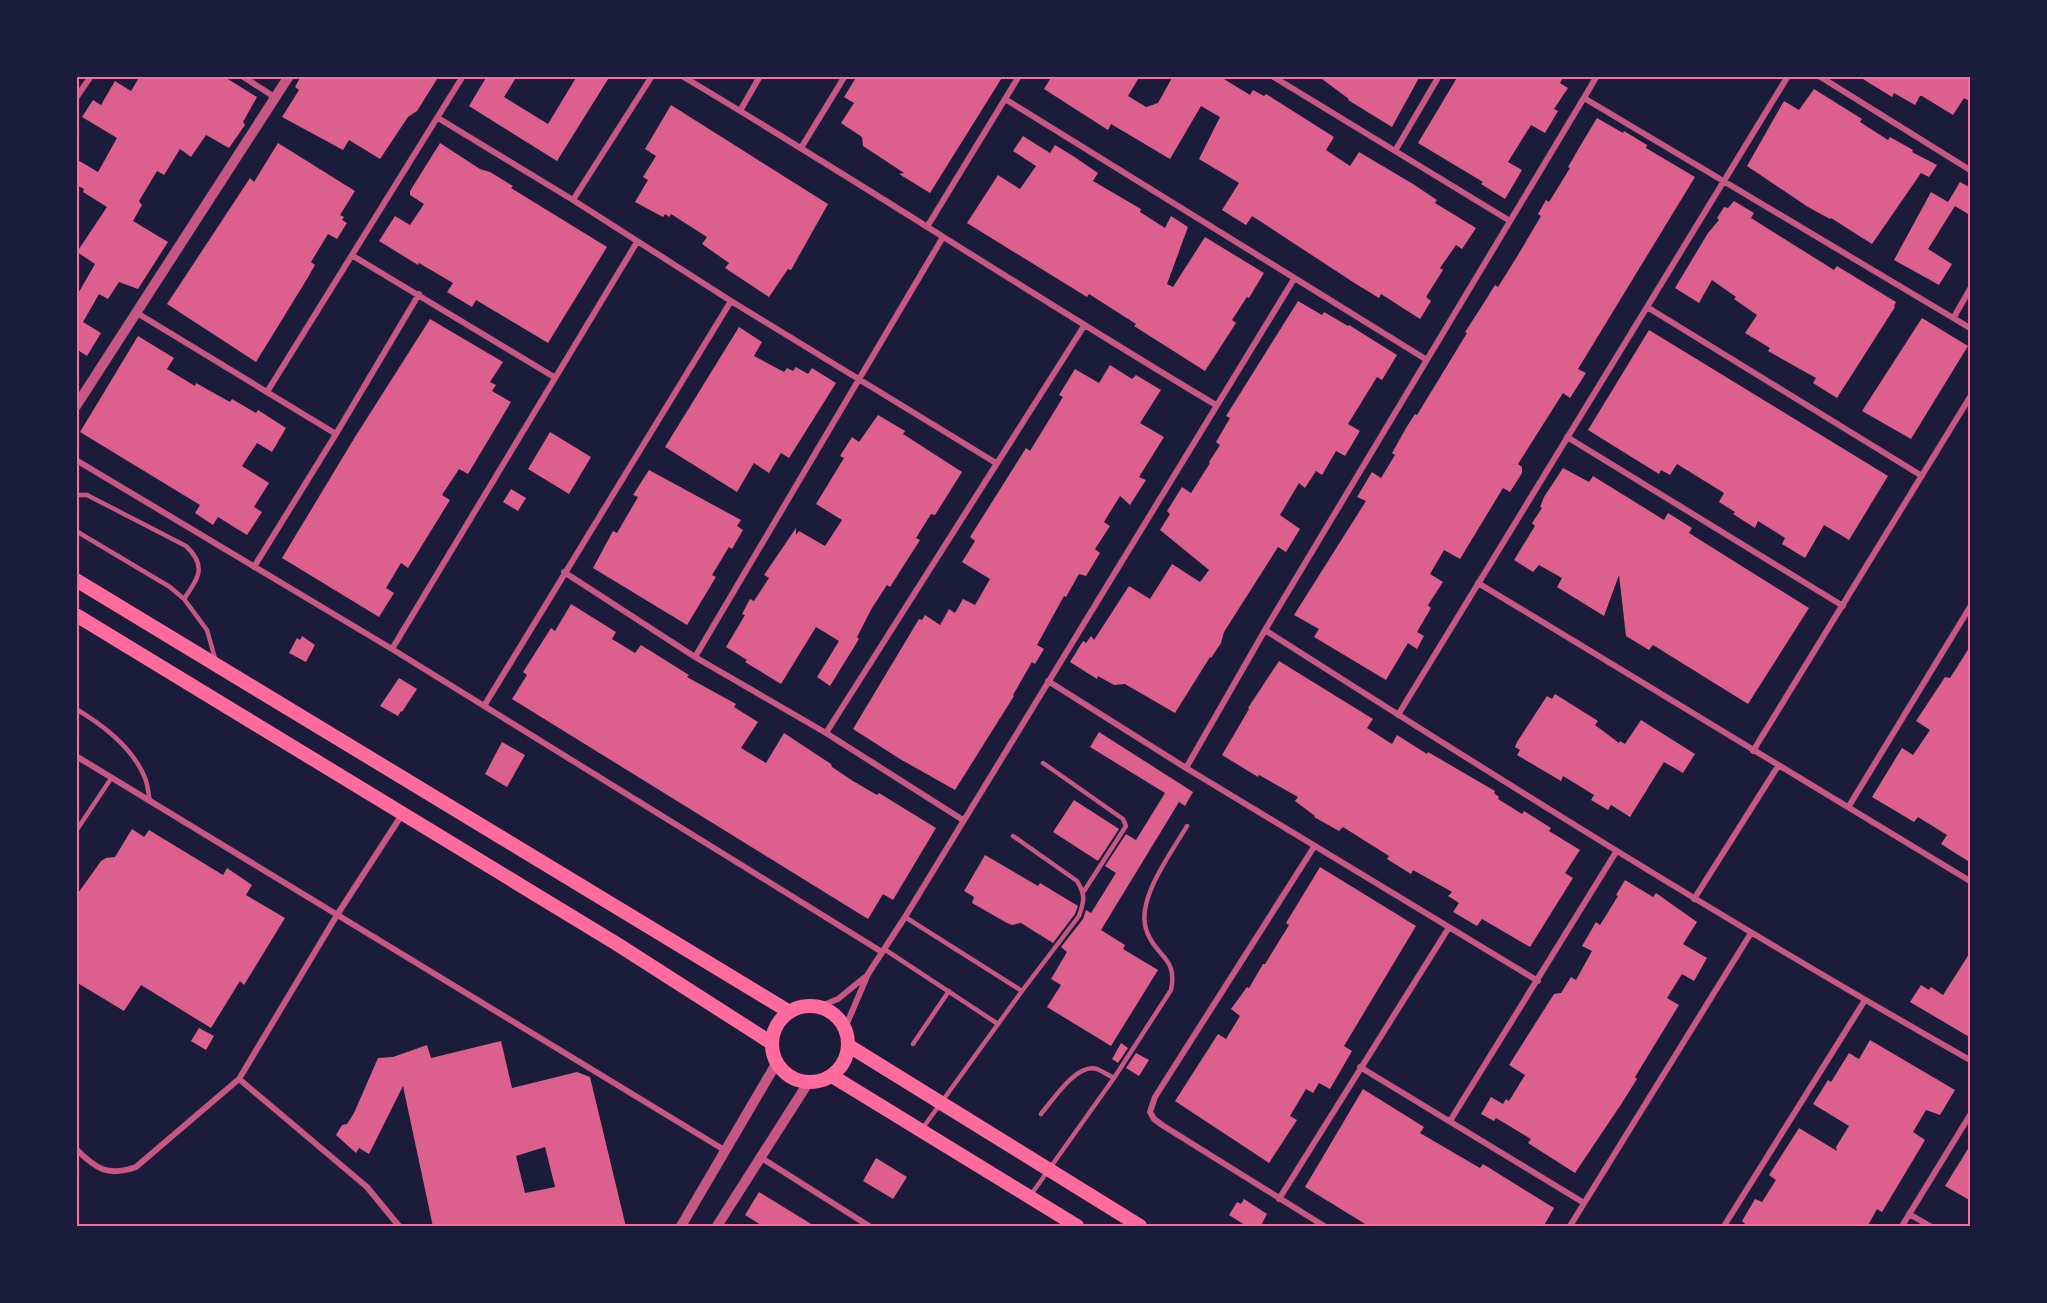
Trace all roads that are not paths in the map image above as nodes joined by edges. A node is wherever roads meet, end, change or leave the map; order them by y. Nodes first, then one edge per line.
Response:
1 (91, 76) edge
2 (242, 76) edge
3 (289, 76) edge
4 (463, 76) edge
5 (652, 76) edge
6 (682, 76) edge
7 (760, 76) edge
8 (845, 76) edge
9 (1019, 76) edge
10 (1272, 76) edge
11 (1439, 76) edge
12 (1597, 76) edge
13 (1788, 76) edge
14 (1818, 76) edge
15 (76, 98) edge
16 (276, 98) junction
17 (1584, 98) junction
18 (1005, 99) junction
19 (740, 111) junction
20 (438, 118) junction
21 (801, 148) junction
22 (1395, 151) junction
23 (1971, 170) edge
24 (1723, 182) junction
25 (573, 200) junction
26 (1510, 221) junction
27 (927, 226) junction
28 (943, 237) junction
29 (637, 242) junction
30 (353, 256) junction
31 (1294, 279) junction
32 (1971, 289) edge
33 (418, 294) junction
34 (730, 301) junction
35 (1647, 308) junction
36 (137, 313) junction
37 (1954, 317) junction
38 (1084, 326) junction
39 (1971, 328) edge
40 (1427, 360) junction
41 (554, 377) junction
42 (859, 380) junction
43 (267, 392) junction
44 (1971, 397) edge
45 (1216, 405) junction
46 (76, 406) edge
47 (336, 434) junction
48 (1568, 437) junction
49 (76, 460) edge
50 (996, 463) junction
51 (1922, 476) junction
52 (76, 495) edge
53 (76, 531) edge
54 (254, 567) junction
55 (564, 572) junction
56 (76, 580) edge
57 (1478, 583) junction
58 (184, 599) junction
59 (1843, 606) junction
60 (1971, 607) edge
61 (76, 615) edge
62 (1265, 630) junction
63 (392, 649) junction
64 (695, 657) junction
65 (217, 665) junction
66 (1048, 681) junction
67 (484, 706) junction
68 (76, 709) edge
69 (1398, 715) junction
70 (826, 733) junction
71 (1753, 751) junction
72 (76, 756) edge
73 (1043, 763) dead end
74 (1778, 766) junction
75 (1186, 768) junction
76 (112, 777) junction
77 (150, 801) junction
78 (1849, 806) junction
79 (403, 813) junction
80 (963, 820) junction
81 (1187, 826) dead end
82 (76, 831) edge
83 (1013, 836) dead end
84 (1314, 847) junction
85 (1616, 852) junction
86 (1971, 881) edge
87 (1084, 891) junction
88 (1694, 899) junction
89 (337, 915) junction
90 (905, 917) junction
91 (1448, 929) junction
92 (1751, 933) junction
93 (883, 951) junction
94 (868, 974) junction
95 (1538, 981) junction
96 (949, 991) junction
97 (1022, 991) junction
98 (1865, 1000) junction
99 (821, 1006) junction
100 (788, 1011) junction
101 (998, 1024) junction
102 (845, 1028) junction
103 (770, 1042) junction
104 (913, 1044) dead end
105 (849, 1046) junction
106 (1971, 1060) edge
107 (776, 1064) junction
108 (1360, 1067) junction
109 (831, 1076) junction
110 (1113, 1078) junction
111 (239, 1079) junction
112 (808, 1083) junction
113 (940, 1103) junction
114 (1041, 1114) dead end
115 (1971, 1115) edge
116 (1450, 1121) junction
117 (921, 1131) junction
118 (76, 1149) edge
119 (726, 1151) junction
120 (760, 1157) junction
121 (1050, 1170) junction
122 (1030, 1197) junction
123 (1279, 1199) junction
124 (1584, 1203) junction
125 (1909, 1214) junction
126 (399, 1227) edge
127 (681, 1227) edge
128 (717, 1227) edge
129 (869, 1227) edge
130 (1077, 1227) edge
131 (1140, 1227) edge
132 (1324, 1227) edge
133 (1570, 1227) edge
134 (1724, 1227) edge
135 (1902, 1227) edge
136 (1930, 1227) edge

1 - 15 street
2 - 16 street
3 - 16 street
4 - 20 street
5 - 25 street
6 - 19 street
7 - 19 street
8 - 21 street
9 - 18 street
10 - 22 street
11 - 22 street
12 - 17 street
13 - 24 street
14 - 23 street
16 - 36 street
17 - 24 street
17 - 26 street
18 - 27 street
18 - 31 street
19 - 21 street
20 - 25 street
20 - 30 street
21 - 27 street
22 - 26 street
24 - 35 street
24 - 37 street
25 - 29 street
26 - 40 street
27 - 28 street
28 - 38 street
28 - 42 street
29 - 34 street
29 - 41 street
30 - 33 street
30 - 43 street
31 - 40 street
31 - 45 street
32 - 37 street
33 - 41 street
33 - 47 street
34 - 42 street
34 - 55 street
35 - 48 street
35 - 51 street
36 - 43 street
36 - 46 street
37 - 39 street
38 - 45 street
38 - 50 street
40 - 62 street
41 - 63 street
42 - 50 street
42 - 64 street
43 - 47 street
44 - 51 street
45 - 66 street
47 - 54 street
48 - 57 street
48 - 59 street
49 - 54 street
50 - 70 street
51 - 59 street
52 - 58 lane
53 - 58 lane
54 - 63 street
55 - 64 street
55 - 67 street
56 - 65 main road
57 - 69 street
57 - 71 street
58 - 65 lane
59 - 71 street
60 - 78 street
61 - 79 main road
62 - 69 street
62 - 75 street
63 - 67 street
64 - 70 street
65 - 100 main road
66 - 75 street
66 - 80 street
67 - 93 street
68 - 77 lane
69 - 85 street
70 - 80 street
71 - 74 street
72 - 76 street
73 - 87 lane
74 - 78 street
74 - 88 street
75 - 84 street
76 - 77 street
76 - 82 lane
77 - 89 street
78 - 86 street
79 - 89 street
79 - 103 main road
80 - 90 street
81 - 110 lane
83 - 87 lane
84 - 91 street
84 - 123 street
85 - 88 street
85 - 95 street
87 - 97 lane
88 - 92 street
89 - 111 street
89 - 119 street
90 - 93 street
90 - 97 lane
91 - 95 street
91 - 108 street
92 - 98 street
92 - 124 street
93 - 94 street
93 - 96 lane
94 - 99 street
94 - 102 street
95 - 116 street
96 - 101 lane
96 - 104 lane
97 - 101 lane
98 - 106 street
98 - 134 street
99 - 100 main road
99 - 102 main road
100 - 103 main road
101 - 113 lane
102 - 105 main road
103 - 107 main road
105 - 109 main road
105 - 113 main road
107 - 112 main road
107 - 119 street
108 - 116 street
108 - 123 street
109 - 112 main road
109 - 117 main road
110 - 114 lane
110 - 121 lane
111 - 118 street
111 - 126 street
112 - 120 street
113 - 117 lane
113 - 121 main road
115 - 125 street
116 - 124 street
117 - 122 main road
119 - 127 street
120 - 128 street
120 - 129 street
121 - 122 lane
121 - 131 main road
122 - 130 main road
123 - 132 street
124 - 133 street
125 - 135 street
125 - 136 street

